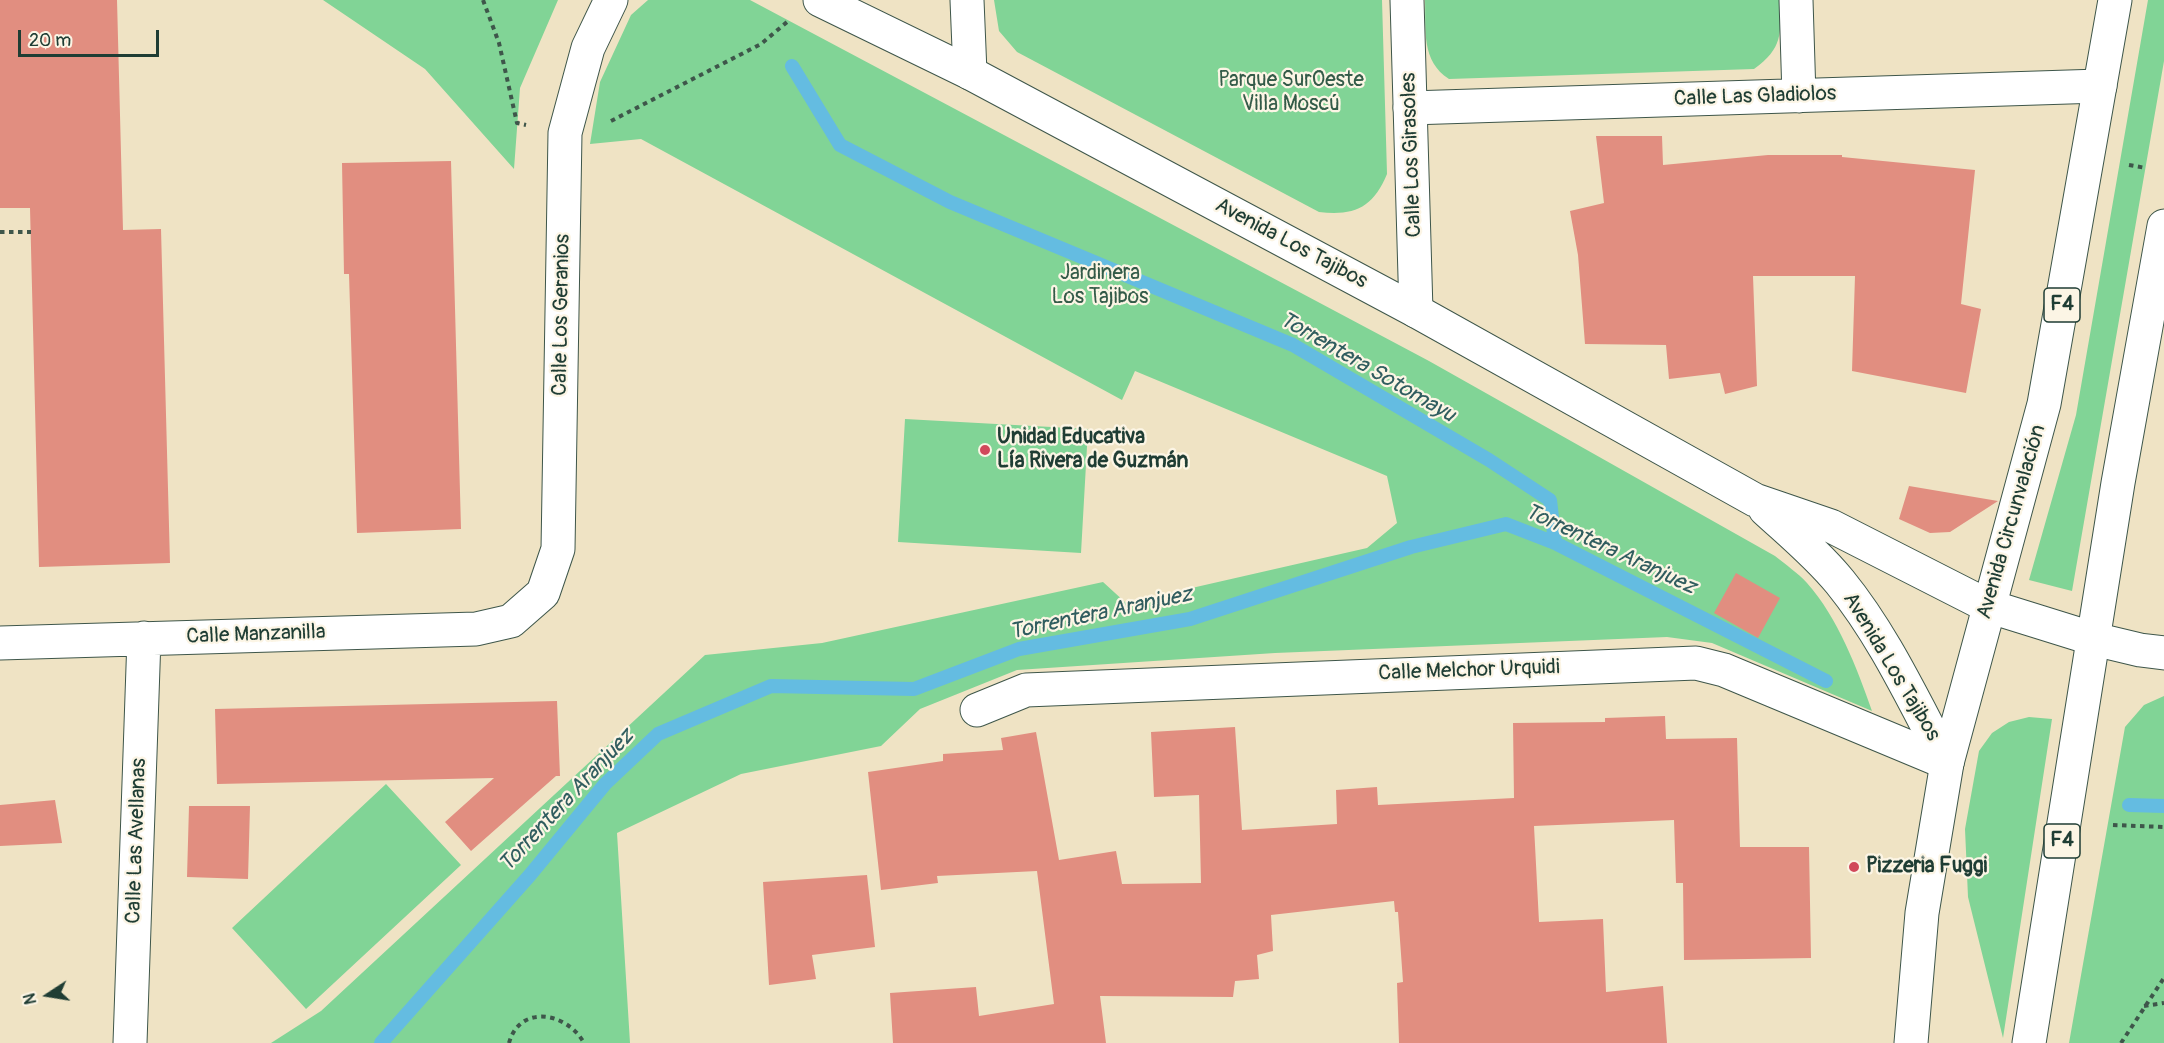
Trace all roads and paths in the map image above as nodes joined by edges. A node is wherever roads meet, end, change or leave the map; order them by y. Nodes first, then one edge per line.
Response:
1 (483, 0) edge
2 (611, 0) edge
3 (968, 0) edge
4 (1407, 0) edge
5 (1796, 0) edge
6 (2115, 0) edge
7 (808, 7) edge
8 (970, 73) junction
9 (2100, 86) junction
10 (1799, 96) junction
11 (1410, 108) junction
12 (565, 133) junction
13 (2120, 163) dead end
14 (2145, 168) dead end
15 (2164, 226) edge
16 (31, 231) dead end
17 (0, 232) edge
18 (1416, 311) junction
19 (1755, 500) junction
20 (1988, 606) junction
21 (511, 621) joint
22 (144, 638) junction
23 (2094, 639) junction
24 (0, 643) edge
25 (2164, 653) edge
26 (977, 710) dead end
27 (1947, 763) junction
28 (2113, 825) dead end
29 (2164, 827) edge
30 (2164, 978) edge
31 (2164, 1003) edge
32 (2144, 1006) junction
33 (130, 1043) edge
34 (509, 1043) edge
35 (584, 1043) edge
36 (1911, 1043) edge
37 (2028, 1043) edge
38 (2121, 1043) edge

1 - 12 path
2 - 12 main road, Calle Los Geranios
3 - 8 main road
4 - 11 main road, Calle Los Girasoles
5 - 10 main road
6 - 9 main road, Avenida Circunvalación / F4
7 - 8 main road, Avenida Los Tajibos
7 - 12 path
8 - 18 main road, Avenida Los Tajibos
9 - 10 main road, Calle Las Gladiolos
9 - 20 main road, Avenida Circunvalación / F4
10 - 11 main road, Calle Las Gladiolos
11 - 18 main road, Calle Los Girasoles
12 - 21 main road, Calle Los Geranios
13 - 14 path
15 - 23 main road, F4
16 - 17 path
18 - 19 main road, Avenida Los Tajibos
19 - 20 main road, Avenida Los Tajibos
19 - 27 main road, Avenida Los Tajibos
20 - 23 main road, Avenida Los Tajibos
20 - 27 main road, Avenida Circunvalación / F4
21 - 22 main road, Calle Manzanilla
22 - 24 main road, Calle Manzanilla
22 - 33 main road, Calle Las Avellanas
23 - 25 main road, Avenida Los Tajibos
23 - 37 main road, F4
26 - 27 main road, Calle Melchor Urquidi
27 - 36 main road, Avenida Circunvalación / F4
28 - 29 path
30 - 32 path
31 - 32 path
32 - 38 path
34 - 35 path

